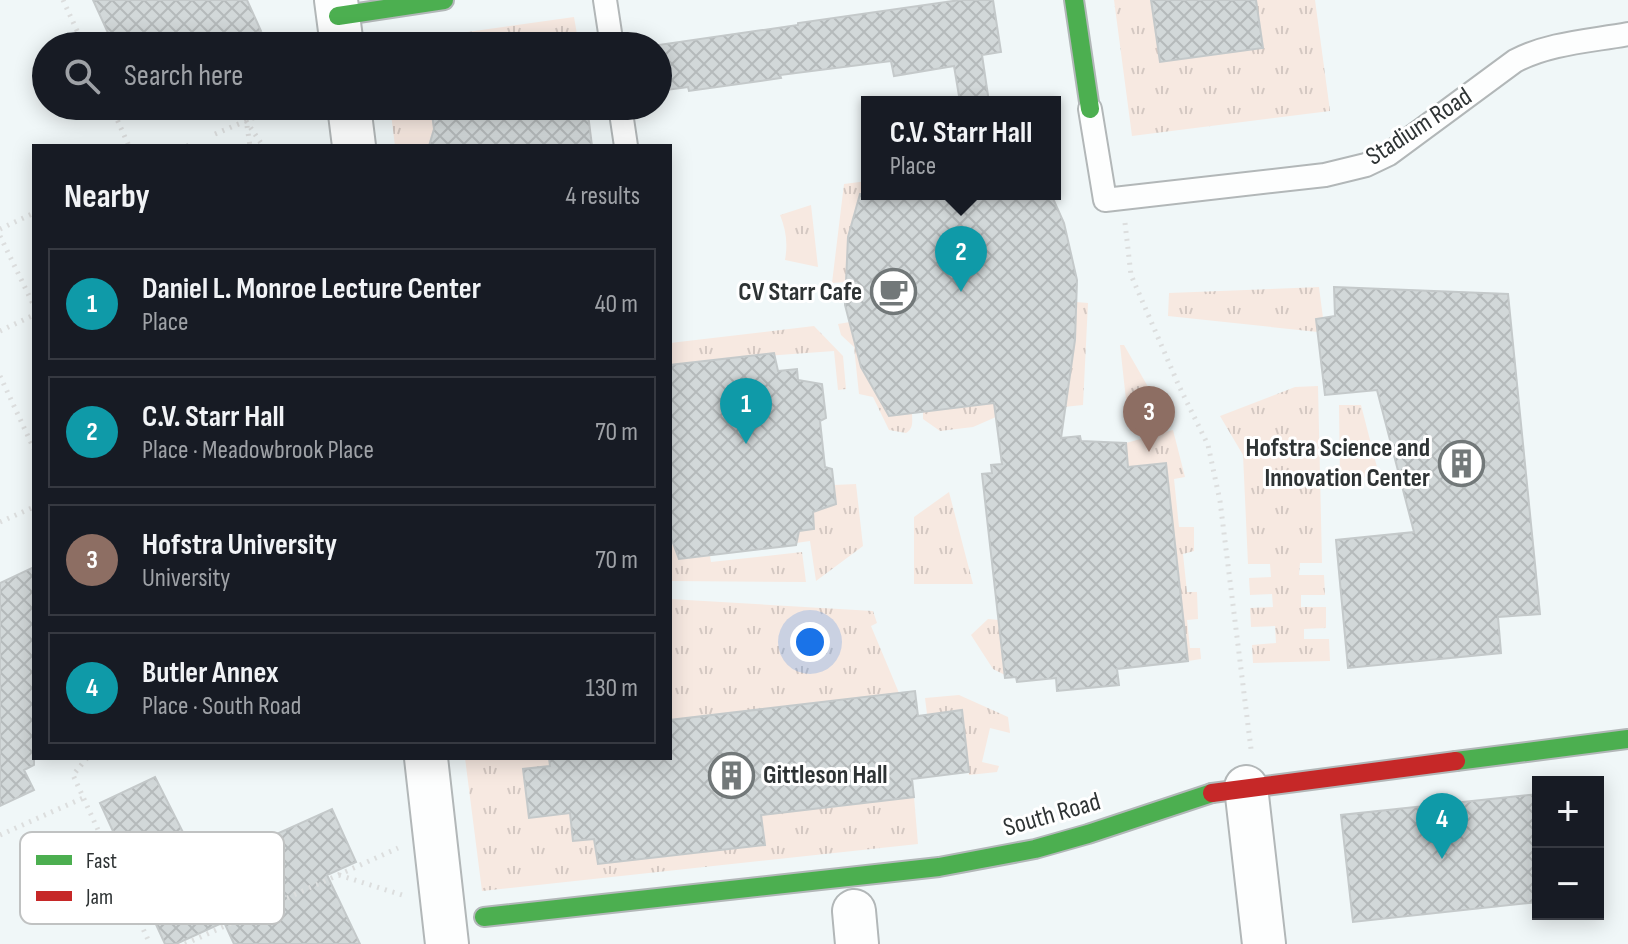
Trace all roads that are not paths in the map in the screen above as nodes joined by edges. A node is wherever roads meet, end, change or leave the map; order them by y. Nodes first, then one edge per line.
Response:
1 (444, 0) edge
2 (605, 0) edge
3 (1074, 0) edge
4 (339, 21) edge
5 (610, 32) edge
6 (1628, 34) edge
7 (1090, 109) joint
8 (351, 120) edge
9 (622, 120) edge
10 (354, 144) edge
11 (626, 144) edge
12 (1628, 739) edge
13 (426, 760) edge
14 (1250, 787) junction
15 (459, 928) edge
16 (1264, 944) edge

1 - 4 street
2 - 5 lane
3 - 7 street
6 - 7 lane, Stadium Road
8 - 10 street
9 - 11 lane
12 - 14 street, South Road
13 - 15 street
14 - 15 street, South Road
14 - 16 street

